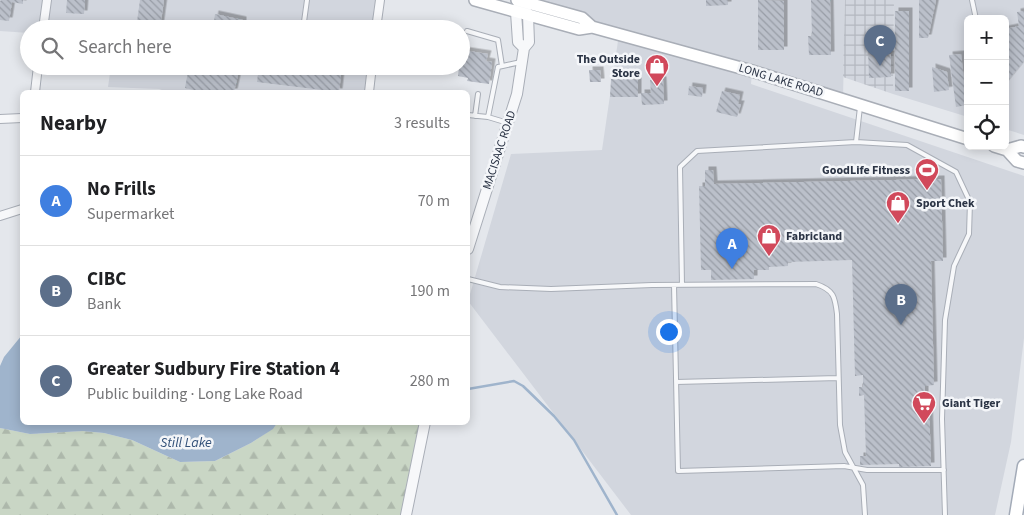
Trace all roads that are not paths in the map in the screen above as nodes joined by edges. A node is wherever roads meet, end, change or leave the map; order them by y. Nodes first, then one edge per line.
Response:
1 (46, 0) edge
2 (307, 0) edge
3 (380, 0) edge
4 (475, 0) edge
5 (979, 0) edge
6 (972, 1) edge
7 (519, 3) edge
8 (528, 15) junction
9 (975, 15) edge
10 (44, 20) edge
11 (304, 20) edge
12 (377, 20) edge
13 (592, 27) junction
14 (470, 33) edge
15 (524, 48) junction
16 (523, 62) junction
17 (502, 66) junction
18 (37, 75) edge
19 (371, 75) edge
20 (35, 90) edge
21 (369, 90) edge
22 (478, 94) dead end
23 (861, 105) junction
24 (470, 115) edge
25 (475, 116) junction
26 (488, 117) junction
27 (20, 118) edge
28 (0, 119) edge
29 (508, 123) junction
30 (964, 138) edge
31 (856, 142) junction
32 (1024, 147) edge
33 (1009, 149) edge
34 (1007, 150) edge
35 (1024, 164) edge
36 (20, 209) edge
37 (0, 216) edge
38 (470, 243) edge
39 (470, 280) edge
40 (674, 285) junction
41 (682, 285) junction
42 (838, 378) junction
43 (676, 382) junction
44 (424, 425) edge
45 (1024, 466) edge
46 (855, 468) junction
47 (944, 470) junction
48 (406, 515) edge
49 (865, 515) edge
50 (945, 515) edge
51 (1016, 515) edge

1 - 10 street
2 - 11 lane
3 - 12 street
4 - 7 main road, LONG LAKE ROAD
5 - 6 lane
6 - 9 lane
7 - 8 main road, LONG LAKE ROAD
7 - 13 main road, LONG LAKE ROAD
7 - 15 street, MACISAAC ROAD
8 - 13 main road, LONG LAKE ROAD
8 - 15 street, MACISAAC ROAD
13 - 23 main road, LONG LAKE ROAD
14 - 17 lane
15 - 16 street, MACISAAC ROAD
16 - 17 lane
16 - 29 street, MACISAAC ROAD
17 - 26 lane
18 - 20 street
19 - 21 street
22 - 25 lane
23 - 30 main road, LONG LAKE ROAD
23 - 31 lane
24 - 25 lane
25 - 26 lane
26 - 29 lane
27 - 28 street
29 - 38 street, MACISAAC ROAD
31 - 41 lane
31 - 47 lane
32 - 33 main road
34 - 35 main road
36 - 37 street
39 - 40 lane
40 - 41 lane
40 - 43 lane
41 - 42 lane
42 - 43 lane
42 - 46 lane
43 - 46 lane
44 - 48 street
45 - 51 main road
46 - 47 lane
46 - 49 lane
47 - 50 lane

